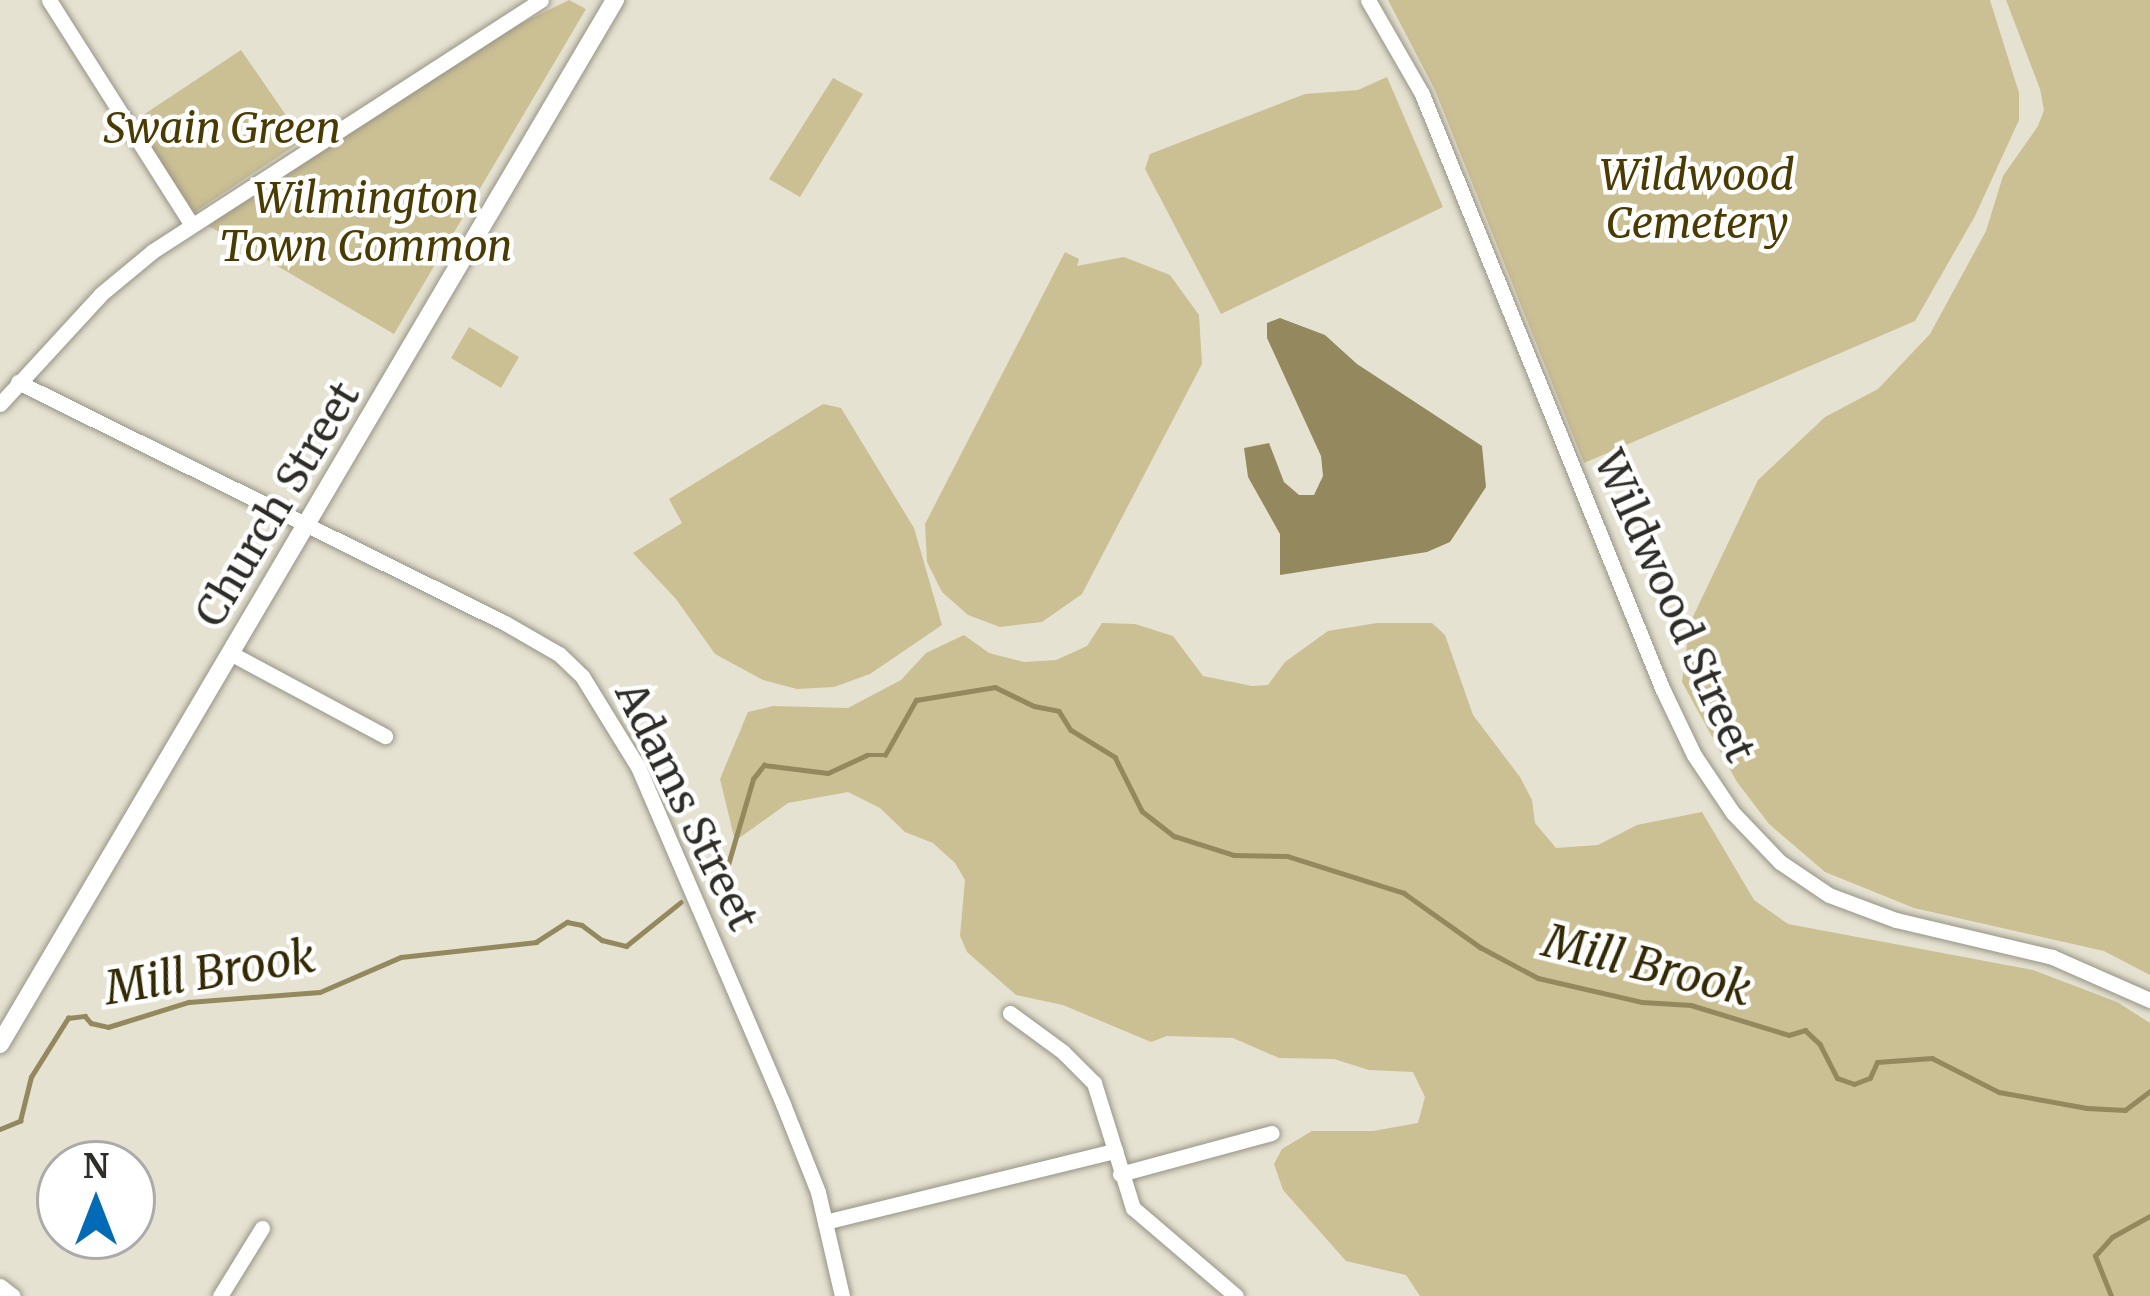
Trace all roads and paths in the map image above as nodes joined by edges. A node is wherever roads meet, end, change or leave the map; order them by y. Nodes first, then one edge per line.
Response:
1 (49, 0) edge
2 (1368, 0) edge
3 (531, 3) edge
4 (605, 4) edge
5 (191, 224) junction
6 (18, 382) junction
7 (0, 404) edge
8 (307, 523) junction
9 (230, 652) junction
10 (385, 736) dead end
11 (2150, 1000) edge
12 (1010, 1013) dead end
13 (0, 1044) edge
14 (1272, 1132) dead end
15 (1115, 1151) junction
16 (1120, 1174) junction
17 (825, 1222) junction
18 (262, 1228) dead end
19 (0, 1286) edge
20 (13, 1296) edge
21 (220, 1296) edge
22 (842, 1296) edge
23 (1236, 1296) edge

1 - 5 street
2 - 11 street, Wildwood Street
3 - 5 street
4 - 8 main road, Church Street
5 - 6 street
6 - 7 street
6 - 8 street, Adams Street
8 - 9 main road, Church Street
8 - 17 street, Adams Street
9 - 10 street
9 - 13 main road, Church Street
12 - 15 street
14 - 16 street
15 - 16 street
15 - 17 street
16 - 23 street
17 - 22 street, Adams Street
18 - 21 street
19 - 20 street

